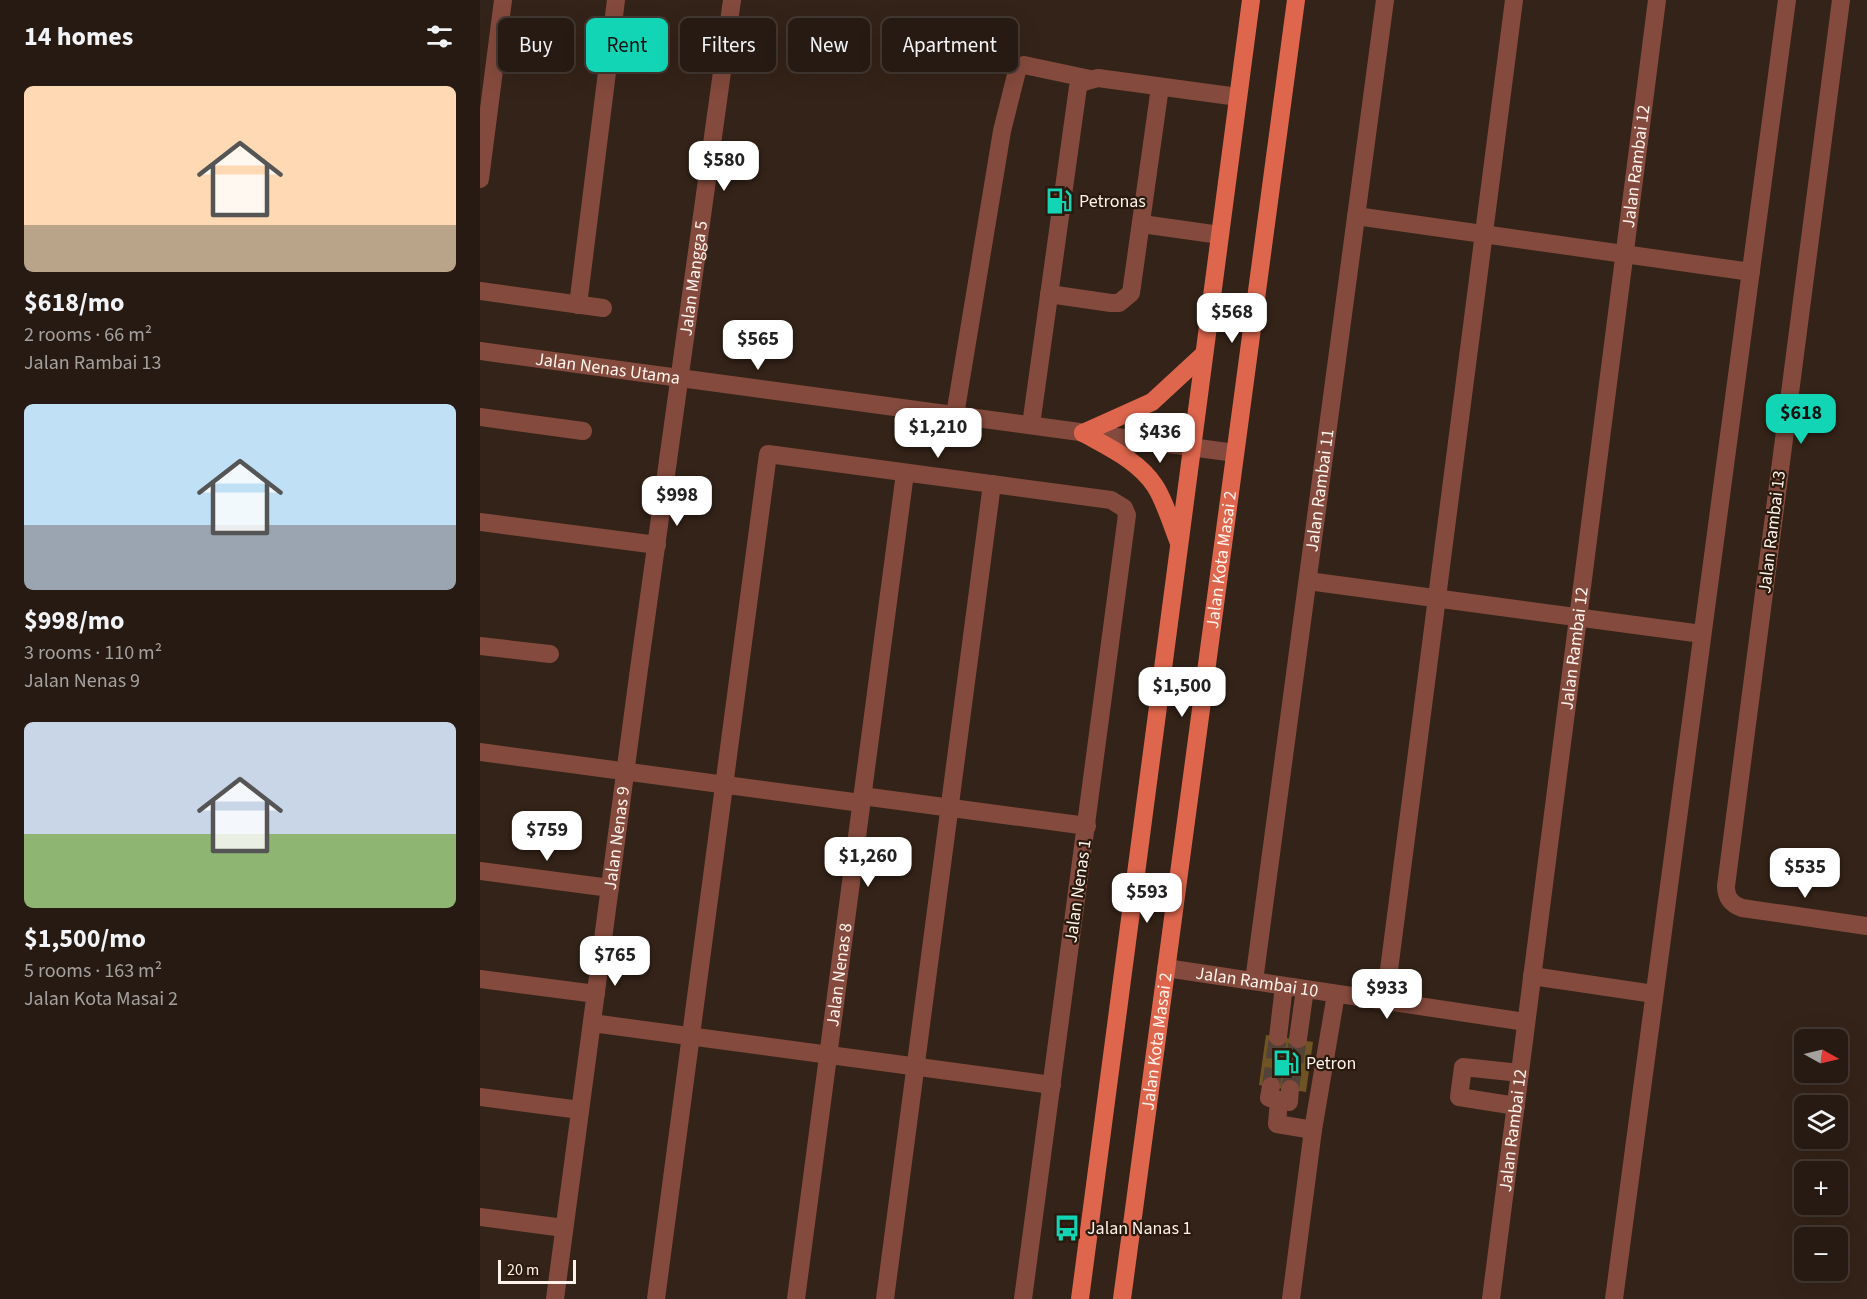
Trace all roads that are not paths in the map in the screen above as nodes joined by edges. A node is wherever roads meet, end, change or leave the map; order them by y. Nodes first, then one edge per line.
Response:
1 (503, 0) edge
2 (616, 0) edge
3 (732, 0) edge
4 (1251, 0) edge
5 (1296, 0) edge
6 (1385, 0) edge
7 (1514, 0) edge
8 (1658, 0) edge
9 (1787, 0) edge
10 (1841, 0) edge
11 (1090, 79) junction
12 (1161, 87) junction
13 (1238, 97) junction
14 (480, 179) edge
15 (1356, 216) junction
16 (1142, 224) junction
17 (1484, 233) junction
18 (1220, 235) junction
19 (1625, 254) junction
20 (1751, 272) junction
21 (480, 291) edge
22 (1049, 294) junction
23 (578, 305) junction
24 (603, 308) dead end
25 (480, 351) edge
26 (1204, 354) junction
27 (680, 378) junction
28 (956, 415) junction
29 (480, 417) edge
30 (1031, 425) junction
31 (583, 431) dead end
32 (1083, 433) junction
33 (1192, 447) junction
34 (1235, 453) junction
35 (905, 473) junction
36 (992, 484) junction
37 (480, 522) edge
38 (657, 545) junction
39 (1179, 545) junction
40 (1308, 581) junction
41 (1437, 598) junction
42 (1578, 616) junction
43 (1702, 634) junction
44 (480, 646) edge
45 (550, 654) dead end
46 (480, 752) edge
47 (625, 771) junction
48 (724, 784) junction
49 (862, 800) junction
50 (950, 808) junction
51 (1087, 826) junction
52 (480, 871) edge
53 (610, 888) junction
54 (1867, 926) edge
55 (1166, 968) junction
56 (1532, 976) junction
57 (480, 979) edge
58 (1254, 981) junction
59 (1284, 986) junction
60 (1305, 989) junction
61 (596, 994) junction
62 (1336, 994) junction
63 (1654, 994) junction
64 (1385, 1001) junction
65 (1526, 1022) junction
66 (592, 1023) junction
67 (1278, 1036) tunnel mouth
68 (691, 1037) junction
69 (1298, 1039) tunnel mouth
70 (828, 1055) junction
71 (915, 1067) junction
72 (1520, 1073) junction
73 (1052, 1085) junction
74 (1280, 1092) tunnel mouth
75 (480, 1097) edge
76 (1515, 1106) junction
77 (580, 1110) junction
78 (1313, 1130) junction
79 (480, 1217) edge
80 (564, 1228) junction
81 (555, 1299) edge
82 (656, 1299) edge
83 (796, 1299) edge
84 (885, 1299) edge
85 (1023, 1299) edge
86 (1080, 1299) edge
87 (1122, 1299) edge
88 (1291, 1299) edge
89 (1491, 1299) edge
90 (1614, 1299) edge

1 - 14 street
2 - 23 street
3 - 27 street, Jalan Mangga 5
4 - 13 main road
5 - 34 main road, Jalan Kota Masai 2
6 - 15 street, Jalan Rambai 11
7 - 17 street
8 - 19 street, Jalan Rambai 12
9 - 20 street
10 - 54 street, Jalan Rambai 13
11 - 12 street
11 - 22 street
11 - 28 street
12 - 13 street
12 - 16 street
13 - 18 main road
15 - 17 street
15 - 40 street, Jalan Rambai 11
16 - 18 street
16 - 22 street
17 - 19 street
17 - 41 street
18 - 26 main road
19 - 20 street
19 - 42 street, Jalan Rambai 12
20 - 43 street
21 - 23 street
22 - 30 street
23 - 24 street
25 - 27 street, Jalan Nenas Utama
26 - 32 main road
26 - 33 main road
27 - 28 street, Jalan Nenas Utama
27 - 38 street, Jalan Nenas 9
28 - 30 street, Jalan Nenas Utama
29 - 31 street
30 - 32 street, Jalan Nenas Utama
32 - 33 street, Jalan Nenas Utama
32 - 39 main road
33 - 34 street, Jalan Nenas Utama
33 - 39 main road
34 - 55 main road, Jalan Kota Masai 2
35 - 36 street
35 - 48 street
35 - 49 street, Jalan Nenas 8
36 - 50 street
36 - 51 street, Jalan Nenas 1
37 - 38 street
38 - 47 street, Jalan Nenas 9
39 - 86 main road
40 - 41 street
40 - 58 street, Jalan Rambai 11
41 - 42 street
41 - 64 street
42 - 43 street
42 - 56 street, Jalan Rambai 12
43 - 63 street
44 - 45 street
46 - 47 street
47 - 48 street
47 - 53 street, Jalan Nenas 9
48 - 49 street
48 - 68 street
49 - 50 street
49 - 70 street, Jalan Nenas 8
50 - 51 street
50 - 71 street
51 - 73 street, Jalan Nenas 1
52 - 53 street
53 - 61 street, Jalan Nenas 9
55 - 58 street, Jalan Rambai 10
55 - 87 main road, Jalan Kota Masai 2
56 - 63 street
56 - 65 street, Jalan Rambai 12
57 - 61 street
58 - 59 street, Jalan Rambai 10
59 - 60 street, Jalan Rambai 10
59 - 67 street
60 - 62 street, Jalan Rambai 10
60 - 69 street
61 - 66 street, Jalan Nenas 9
62 - 64 street, Jalan Rambai 10
62 - 78 street
63 - 90 street
64 - 65 street, Jalan Rambai 10
65 - 72 street, Jalan Rambai 12
66 - 68 street
66 - 77 street, Jalan Nenas 9
68 - 70 street
68 - 82 street
70 - 71 street
70 - 83 street, Jalan Nenas 8
71 - 73 street
71 - 84 street
72 - 76 street, Jalan Rambai 12
72 - 76 street
73 - 85 street, Jalan Nenas 1
74 - 78 street
75 - 77 street
76 - 89 street, Jalan Rambai 12
77 - 80 street, Jalan Nenas 9
78 - 88 street
79 - 80 street
80 - 81 street, Jalan Nenas 9

